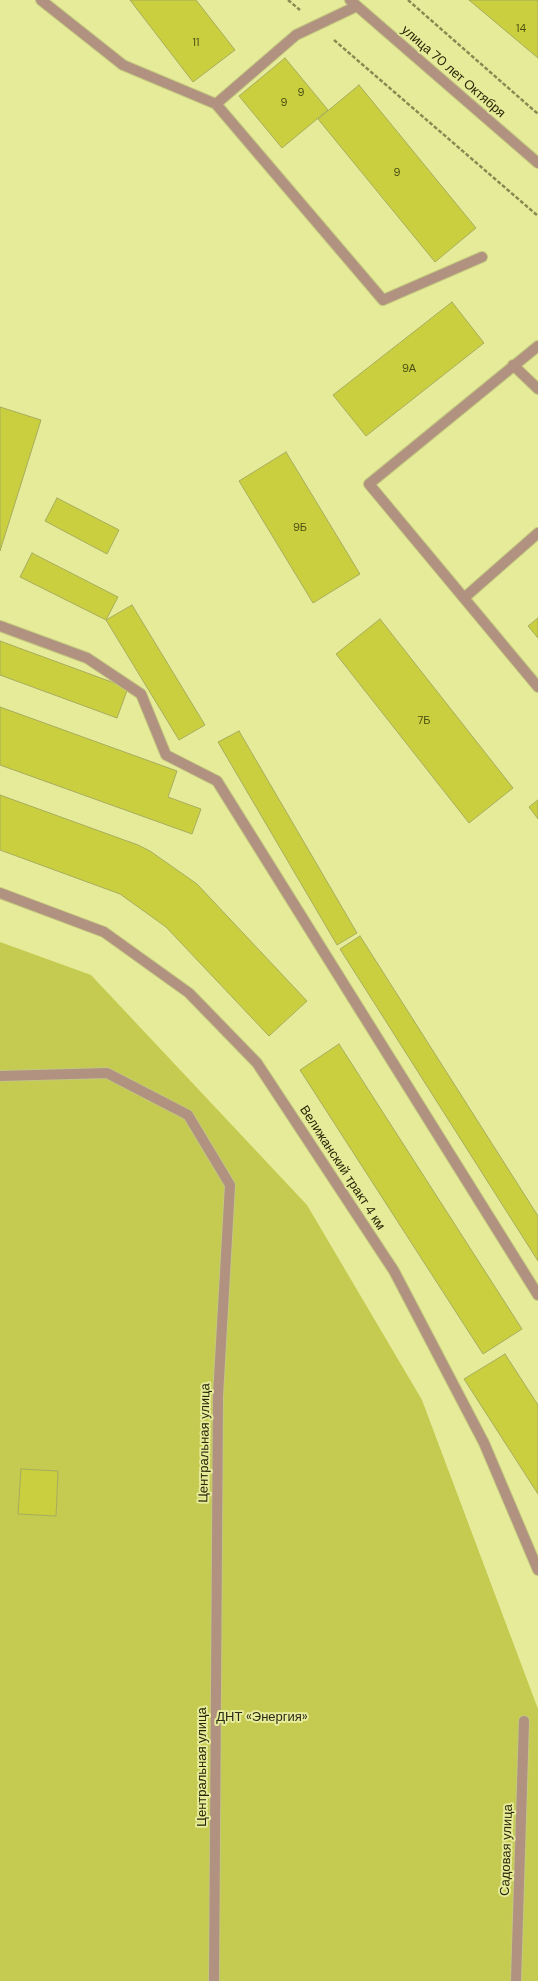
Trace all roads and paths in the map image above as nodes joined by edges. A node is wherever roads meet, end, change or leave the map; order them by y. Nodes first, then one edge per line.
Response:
1 (41, 0) edge
2 (288, 0) edge
3 (408, 0) edge
4 (354, 3) edge
5 (317, 25) junction
6 (216, 104) junction
7 (538, 114) edge
8 (538, 163) edge
9 (538, 216) edge
10 (482, 257) dead end
11 (538, 346) edge
12 (513, 365) junction
13 (538, 390) edge
14 (538, 533) edge
15 (464, 598) junction
16 (0, 626) edge
17 (538, 687) edge
18 (0, 893) edge
19 (0, 1076) edge
20 (538, 1295) edge
21 (538, 1570) edge
22 (524, 1721) dead end
23 (214, 1981) edge
24 (516, 1981) edge

1 - 6 street
2 - 5 path
3 - 7 path
4 - 5 street
4 - 8 street, улица 70 лет Октября
5 - 6 street
5 - 9 path
6 - 10 street
11 - 12 street
12 - 13 street
12 - 15 street
14 - 15 street
15 - 17 street
16 - 20 street
18 - 21 street, Велижанский тракт 4 км
19 - 23 street, Центральная улица
22 - 24 street, Садовая улица

